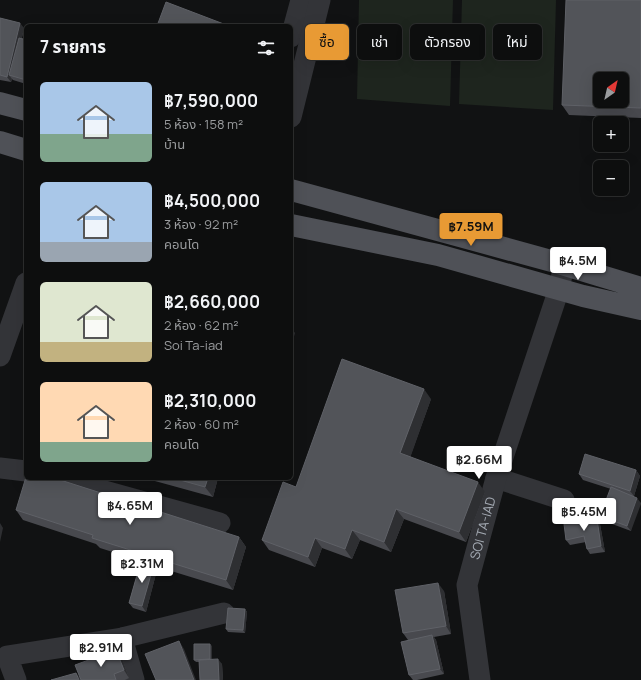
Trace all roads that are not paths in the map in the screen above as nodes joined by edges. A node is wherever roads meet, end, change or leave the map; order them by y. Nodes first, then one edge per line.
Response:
1 (301, 0) edge
2 (320, 0) edge
3 (293, 30) edge
4 (0, 103) edge
5 (24, 109) edge
6 (293, 109) edge
7 (0, 142) edge
8 (24, 149) edge
9 (293, 191) edge
10 (293, 224) edge
11 (564, 265) junction
12 (641, 288) edge
13 (24, 289) edge
14 (559, 289) junction
15 (641, 309) edge
16 (0, 356) edge
17 (0, 468) edge
18 (24, 472) edge
19 (496, 478) junction
20 (65, 480) edge
21 (564, 500) dead end
22 (220, 523) dead end
23 (224, 613) dead end
24 (122, 638) junction
25 (16, 680) edge
26 (134, 680) edge
27 (480, 680) edge

1 - 3 street
2 - 6 street
4 - 5 main road
7 - 8 main road
9 - 11 main road
10 - 14 main road
11 - 12 main road
11 - 14 street, SOI TA-IAD
13 - 16 street
14 - 15 main road
14 - 19 street, SOI TA-IAD
17 - 18 street
19 - 21 street
19 - 27 street, SOI TA-IAD
20 - 22 street
23 - 24 street
24 - 25 street
24 - 26 street

